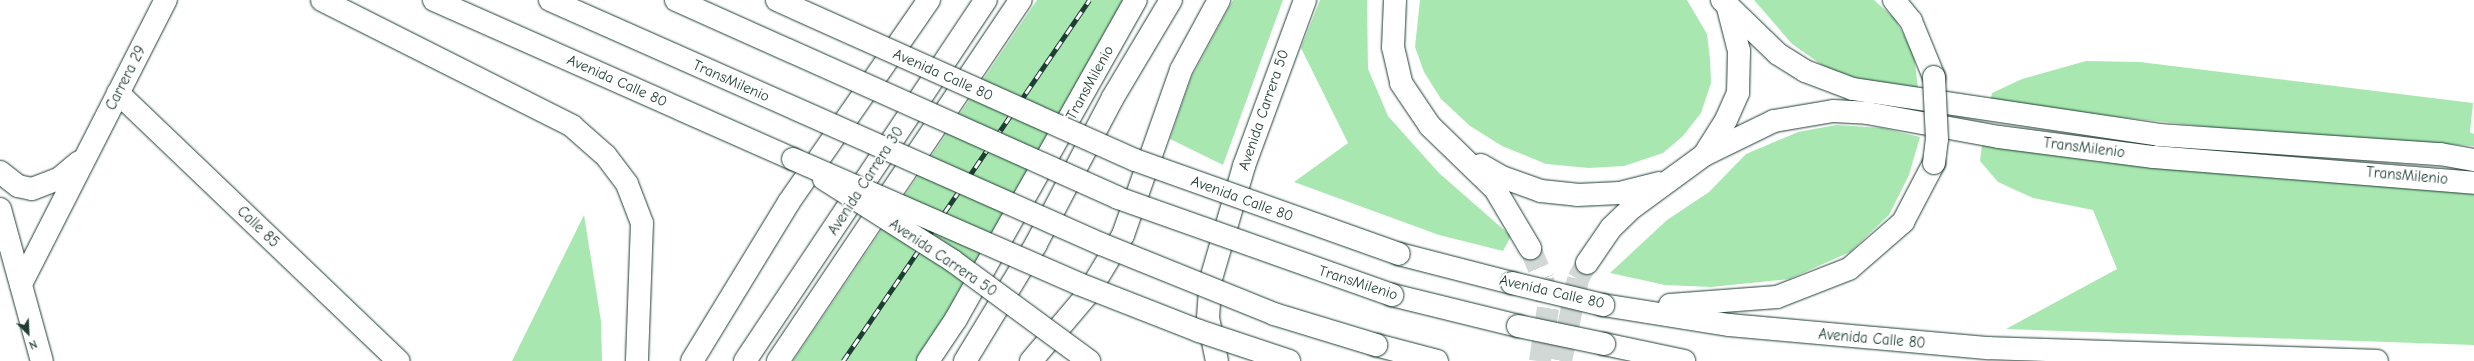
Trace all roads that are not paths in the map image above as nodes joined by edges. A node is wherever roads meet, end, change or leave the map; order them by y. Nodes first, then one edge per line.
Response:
1 (166, 0) edge
2 (322, 0) edge
3 (434, 0) edge
4 (550, 0) edge
5 (676, 0) edge
6 (777, 0) edge
7 (986, 0) edge
8 (1021, 0) edge
9 (1136, 0) edge
10 (1171, 0) edge
11 (1219, 0) edge
12 (1305, 0) edge
13 (1396, 0) edge
14 (1894, 0) edge
15 (928, 1) edge
16 (1725, 3) edge
17 (118, 93) junction
18 (1459, 152) junction
19 (86, 155) junction
20 (1704, 155) junction
21 (793, 159) junction
22 (2474, 160) edge
23 (0, 172) edge
24 (1667, 181) junction
25 (2474, 183) edge
26 (0, 209) edge
27 (1530, 248) tunnel mouth
28 (1587, 263) tunnel mouth
29 (21, 284) junction
30 (1603, 305) junction
31 (42, 361) edge
32 (398, 361) edge
33 (637, 361) edge
34 (692, 361) edge
35 (745, 361) edge
36 (778, 361) edge
37 (928, 361) edge
38 (965, 361) edge
39 (1031, 361) edge
40 (1089, 361) edge
41 (1217, 361) edge
42 (1289, 361) edge
43 (1437, 361) edge
44 (1684, 361) edge
45 (2378, 361) edge

1 - 17 main road, Carrera 29
2 - 33 main road
3 - 21 main road, Avenida Calle 80
4 - 43 main road, TransMilenio, bridge
5 - 44 main road, TransMilenio, bridge
6 - 30 main road, Avenida Calle 80, bridge
7 - 35 main road, Avenida Carrera 30
8 - 36 main road
9 - 37 main road, TransMilenio
10 - 38 main road
11 - 39 main road
12 - 41 main road, Avenida Carrera 50
13 - 18 main road, TransMilenio
14 - 30 main road, bridge
15 - 34 main road
16 - 20 main road, TransMilenio
16 - 22 main road, TransMilenio
17 - 19 main road, Carrera 29
17 - 32 main road, Calle 85
18 - 24 main road, TransMilenio
18 - 27 main road, TransMilenio
19 - 23 main road, Carrera 29
19 - 29 main road, Carrera 29
20 - 24 main road, TransMilenio
20 - 25 main road, TransMilenio
21 - 40 main road, Avenida Carrera 50, bridge
21 - 42 main road, Avenida Calle 80, bridge
24 - 28 main road, TransMilenio
26 - 29 main road
29 - 31 main road
30 - 45 main road, Avenida Calle 80

